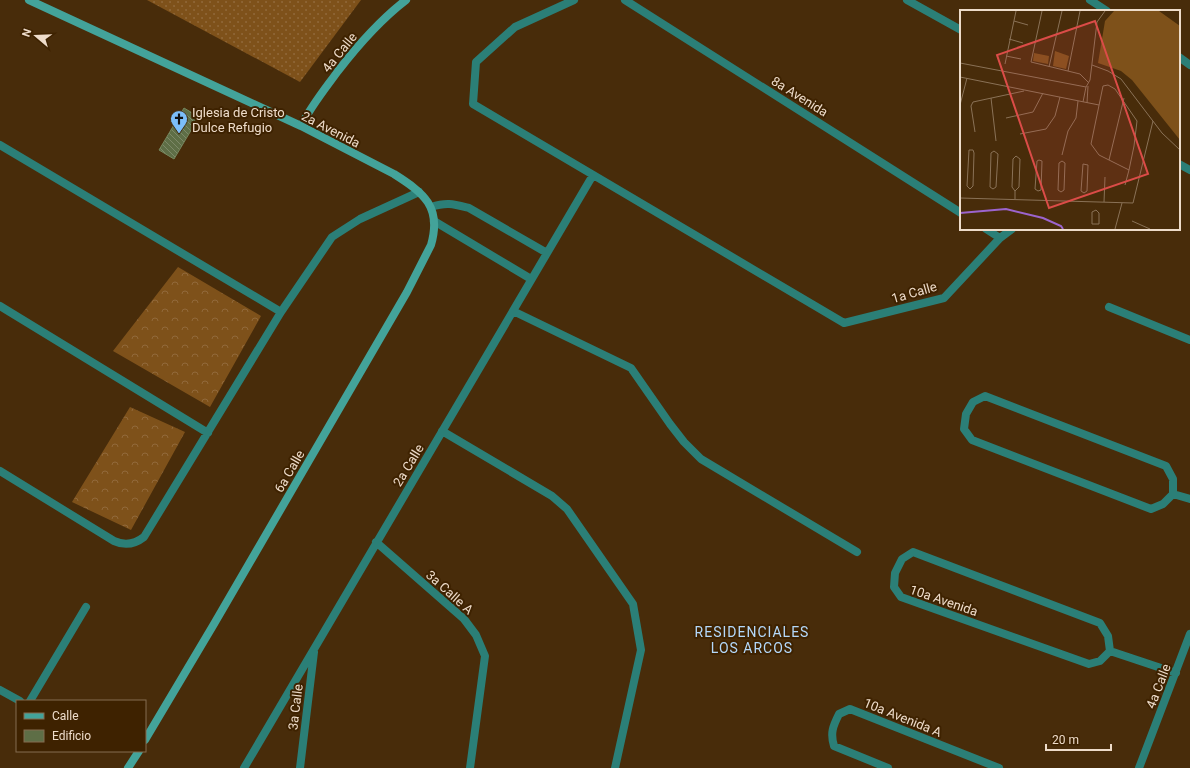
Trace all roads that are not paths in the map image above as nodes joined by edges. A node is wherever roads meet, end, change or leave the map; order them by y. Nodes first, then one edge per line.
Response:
1 (29, 0) edge
2 (406, 0) edge
3 (574, 0) edge
4 (625, 0) edge
5 (907, 0) edge
6 (1090, 0) edge
7 (1105, 10) edge
8 (960, 29) edge
9 (1180, 58) edge
10 (1190, 64) edge
11 (301, 126) junction
12 (0, 145) edge
13 (1180, 165) edge
14 (1190, 170) edge
15 (593, 175) junction
16 (419, 192) junction
17 (431, 208) junction
18 (960, 212) edge
19 (434, 221) junction
20 (988, 230) edge
21 (1011, 230) edge
22 (1000, 238) junction
23 (547, 253) junction
24 (531, 279) junction
25 (0, 306) edge
26 (1109, 307) dead end
27 (281, 312) junction
28 (513, 312) junction
29 (1190, 340) edge
30 (442, 431) junction
31 (208, 432) junction
32 (0, 471) edge
33 (1173, 494) junction
34 (1190, 499) edge
35 (376, 542) junction
36 (857, 552) dead end
37 (86, 607) dead end
38 (1190, 634) edge
39 (314, 648) junction
40 (1110, 651) junction
41 (1176, 673) junction
42 (0, 690) edge
43 (18, 700) edge
44 (31, 700) edge
45 (146, 738) edge
46 (138, 752) edge
47 (128, 768) edge
48 (244, 768) edge
49 (300, 768) edge
50 (470, 768) edge
51 (615, 768) edge
52 (888, 768) edge
53 (999, 768) edge
54 (1139, 768) edge

1 - 11 main road, 2a Avenida
2 - 11 main road, 4a Calle
3 - 15 street
4 - 18 street, 8a Avenida
5 - 8 street
6 - 7 street
9 - 10 street
11 - 16 main road, 2a Avenida
12 - 27 street
13 - 14 street
15 - 22 street, 1a Calle
15 - 23 street, 2a Calle
16 - 17 main road, 2a Avenida
16 - 27 street
17 - 19 main road, 6a Calle
17 - 23 street
19 - 24 street
19 - 45 main road, 6a Calle
20 - 22 street
21 - 22 street, 1a Calle
23 - 24 street, 2a Calle
24 - 28 street, 2a Calle
25 - 31 street
26 - 29 street
27 - 31 street
28 - 30 street, 2a Calle
28 - 36 street
30 - 35 street, 2a Calle
30 - 51 street
31 - 32 street
33 - 33 street
33 - 34 street
35 - 39 street, 2a Calle
35 - 50 street, 3a Calle A
37 - 44 street
38 - 41 street, 4a Calle
39 - 48 street, 2a Calle
39 - 49 street, 3a Calle
40 - 40 street, 10a Avenida
40 - 41 street
41 - 54 street, 4a Calle
42 - 43 street
46 - 47 main road
52 - 53 street, 10a Avenida A

